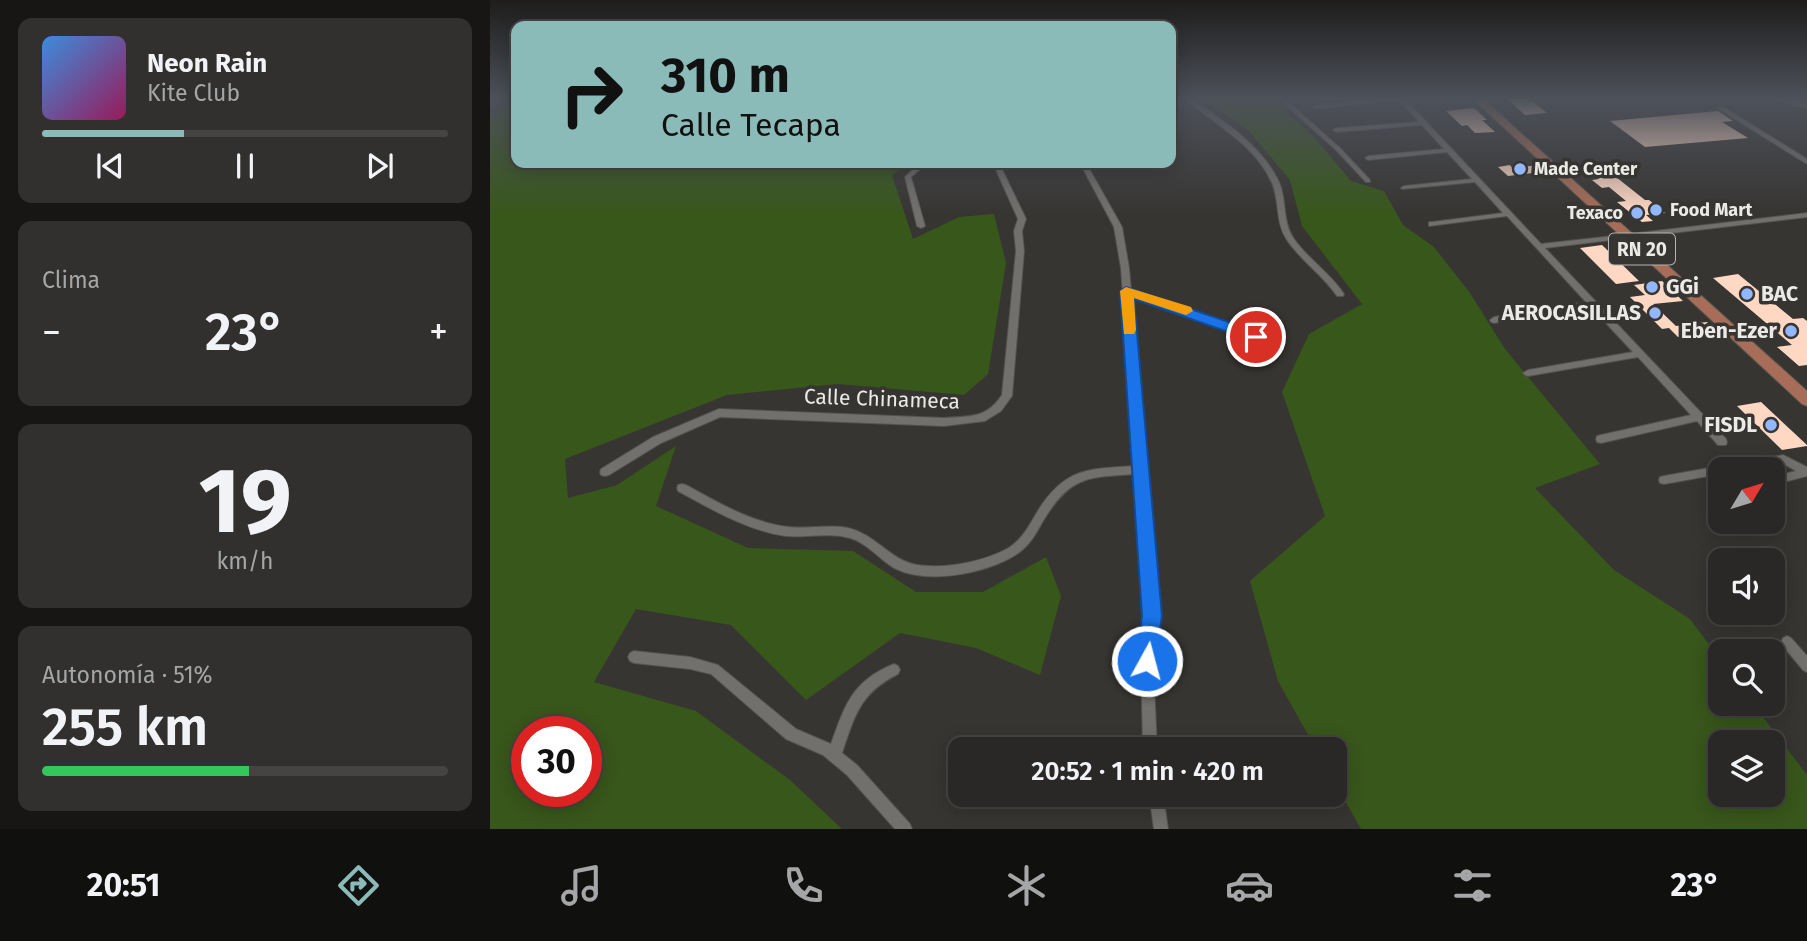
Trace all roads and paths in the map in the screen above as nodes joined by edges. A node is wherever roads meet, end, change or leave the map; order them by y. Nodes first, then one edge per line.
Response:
1 (1238, 137) edge
2 (1324, 137) edge
3 (1436, 137) edge
4 (1521, 137) edge
5 (1528, 137) edge
6 (1767, 137) edge
7 (1448, 150) junction
8 (1368, 158) dead end
9 (1807, 162) edge
10 (918, 168) edge
11 (998, 168) edge
12 (1086, 168) edge
13 (1477, 180) junction
14 (1368, 181) dead end
15 (1404, 188) dead end
16 (1509, 214) junction
17 (1807, 215) edge
18 (1432, 224) dead end
19 (921, 226) dead end
20 (1633, 235) junction
21 (1540, 246) junction
22 (1126, 291) junction
23 (1340, 294) dead end
24 (1593, 303) junction
25 (1494, 320) dead end
26 (1256, 337) dead end
27 (1640, 354) junction
28 (1528, 373) dead end
29 (1807, 388) edge
30 (1807, 400) edge
31 (1699, 417) junction
32 (1601, 439) dead end
33 (1722, 442) dead end
34 (1785, 460) edge
35 (1139, 470) junction
36 (605, 472) dead end
37 (1708, 472) edge
38 (1807, 472) edge
39 (1788, 477) dead end
40 (1664, 480) dead end
41 (682, 488) dead end
42 (1787, 642) dead end
43 (634, 657) dead end
44 (1807, 666) edge
45 (894, 670) dead end
46 (1150, 737) edge
47 (834, 755) junction
48 (1158, 807) edge
49 (905, 829) edge
50 (1161, 829) edge

1 - 23 street
2 - 14 street
3 - 7 street
4 - 20 highway, RN 20
5 - 20 highway, RN 20
6 - 9 street
7 - 8 street
7 - 13 street
10 - 19 street
11 - 36 street, Calle Chinameca
12 - 22 street
13 - 15 street
13 - 16 street
16 - 18 street
16 - 21 street
17 - 20 street
20 - 21 street
20 - 29 highway, RN 20
20 - 30 highway, RN 20
21 - 24 street
22 - 26 street
22 - 35 street
24 - 25 street
24 - 27 street
27 - 28 street
27 - 31 street
31 - 32 street
31 - 33 street
34 - 38 street
35 - 41 street
35 - 46 street
37 - 40 street
38 - 39 street
42 - 44 street
43 - 47 street
45 - 47 street
47 - 49 street
48 - 50 street

